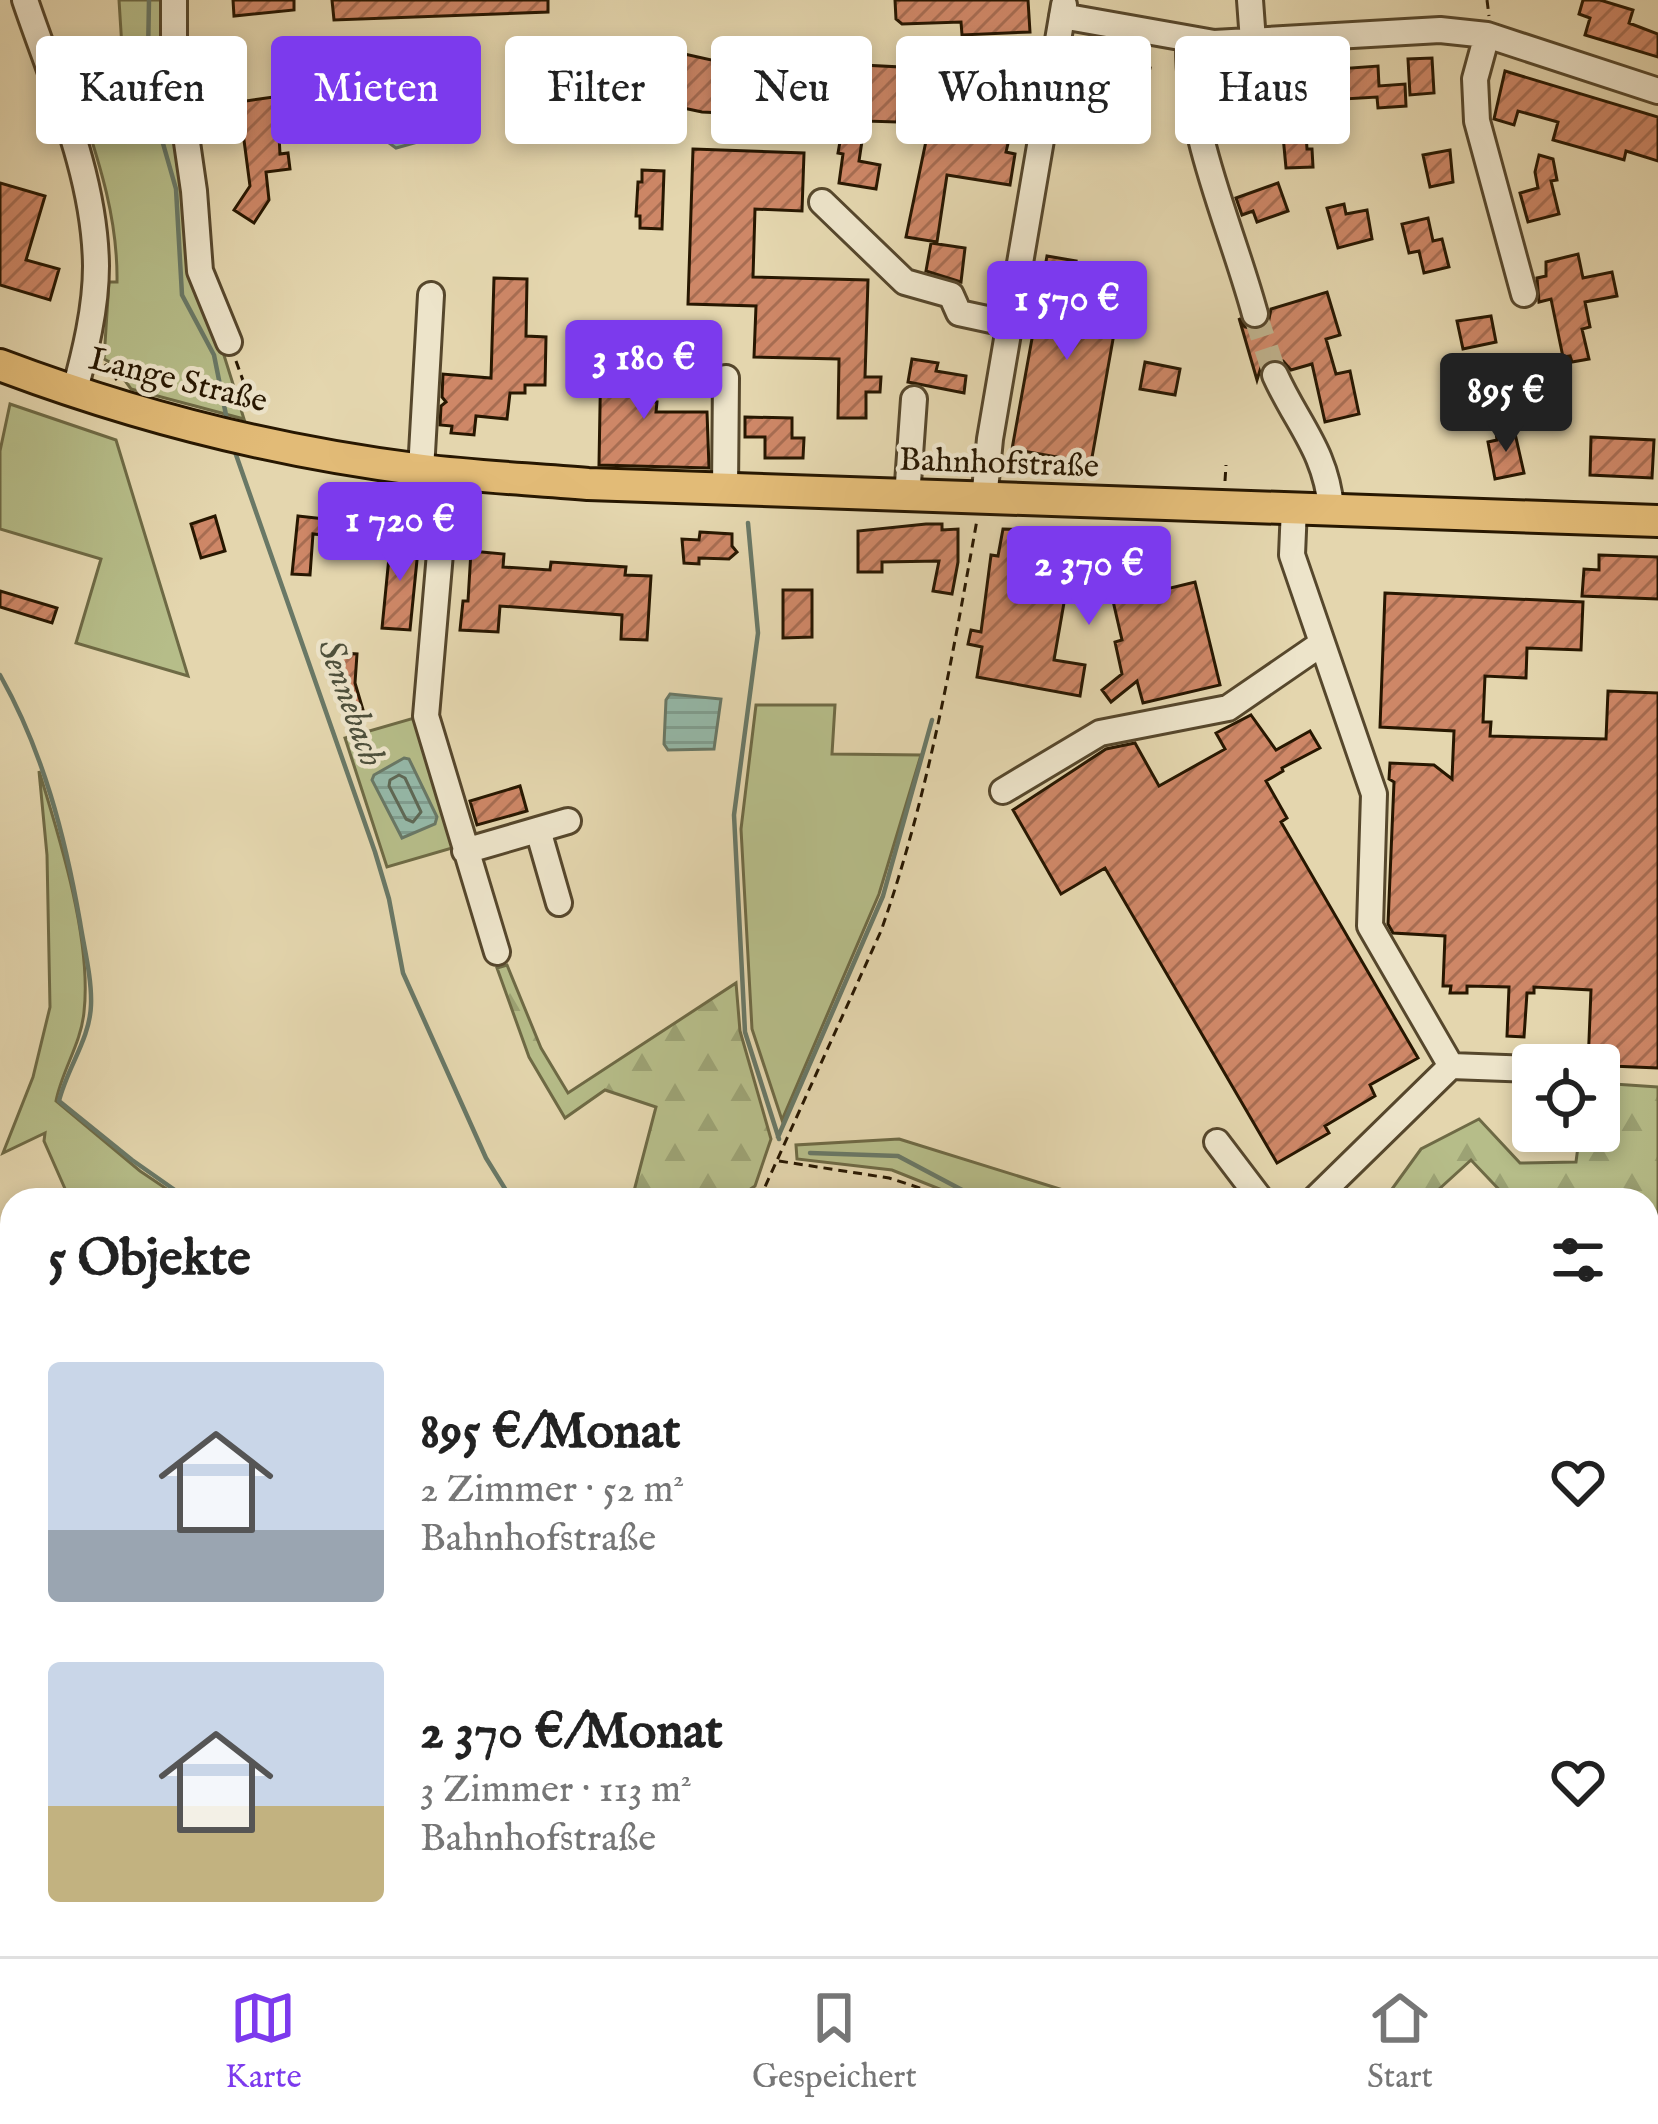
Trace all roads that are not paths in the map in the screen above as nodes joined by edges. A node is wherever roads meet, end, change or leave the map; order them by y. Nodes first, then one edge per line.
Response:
1 (25, 0) edge
2 (174, 0) edge
3 (1250, 0) edge
4 (1063, 8) edge
5 (1487, 34) junction
6 (1177, 36) edge
7 (1253, 36) edge
8 (1338, 36) edge
9 (1658, 91) edge
10 (1202, 144) edge
11 (823, 202) dead end
12 (1524, 294) dead end
13 (431, 295) dead end
14 (1256, 314) tunnel mouth
15 (1010, 324) junction
16 (229, 342) road end
17 (0, 365) edge
18 (1275, 375) tunnel mouth
19 (726, 378) dead end
20 (74, 393) junction
21 (914, 399) dead end
22 (340, 456) joint
23 (434, 471) junction
24 (725, 489) junction
25 (907, 497) junction
26 (1294, 507) junction
27 (1330, 508) junction
28 (981, 509) junction
29 (1658, 521) edge
30 (1322, 644) junction
31 (1003, 791) dead end
32 (568, 821) dead end
33 (538, 830) junction
34 (465, 851) junction
35 (559, 903) dead end
36 (497, 952) dead end
37 (1451, 1066) junction
38 (1512, 1068) edge
39 (1217, 1142) dead end
40 (1252, 1188) edge
41 (1327, 1188) edge

1 - 20 street
2 - 16 street
3 - 7 street
4 - 6 street
4 - 15 street
5 - 8 street
5 - 9 street
5 - 12 street
10 - 14 street
11 - 15 street
13 - 23 street
15 - 28 street
17 - 20 main road, Lange Straße
18 - 27 street
19 - 24 street
20 - 22 main road, Lange Straße
21 - 25 street
22 - 23 main road, Bahnhofstraße
23 - 24 main road, Bahnhofstraße
23 - 34 street
24 - 25 main road, Bahnhofstraße
25 - 28 main road, Bahnhofstraße
26 - 27 main road, Bahnhofstraße
26 - 28 main road, Bahnhofstraße
26 - 30 street
27 - 29 main road, Bahnhofstraße
30 - 31 street
30 - 37 street
32 - 33 street
33 - 34 street
33 - 35 street
34 - 36 street
37 - 38 street
37 - 41 street
39 - 40 street

